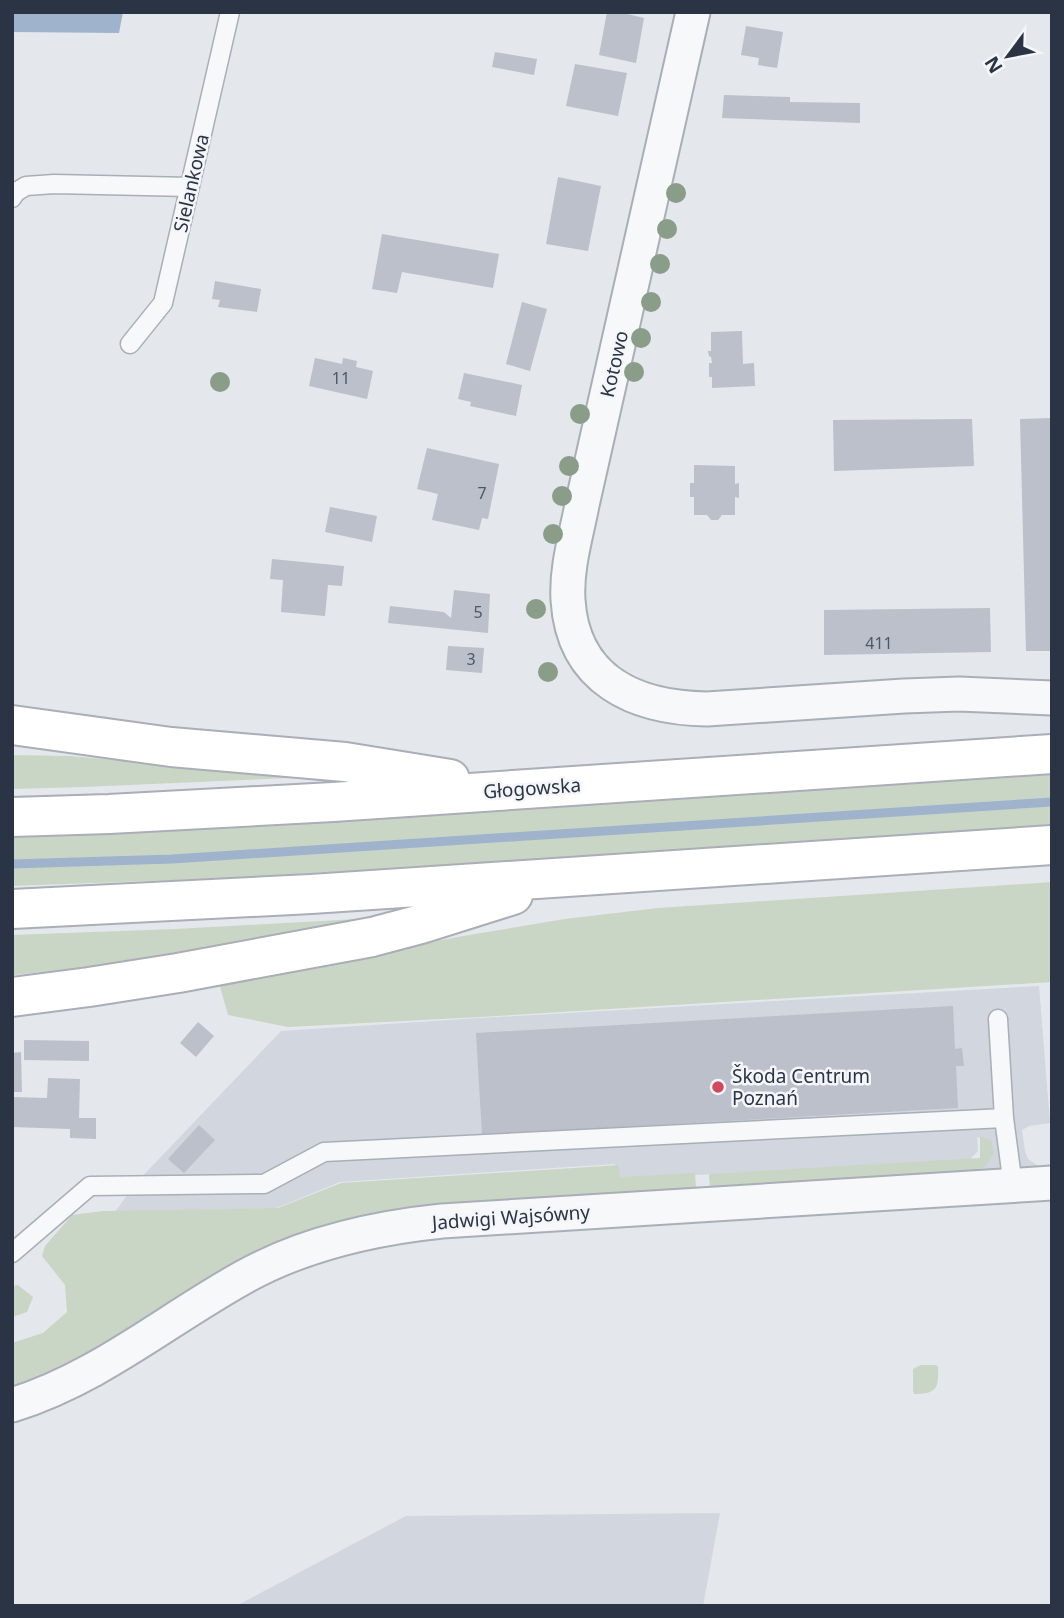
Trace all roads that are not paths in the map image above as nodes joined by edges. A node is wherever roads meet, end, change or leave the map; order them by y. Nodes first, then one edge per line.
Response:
1 (230, 12) edge
2 (693, 12) edge
3 (190, 187) junction
4 (12, 198) edge
5 (130, 344) dead end
6 (1052, 698) edge
7 (12, 725) edge
8 (1052, 754) edge
9 (539, 788) junction
10 (12, 817) edge
11 (1052, 845) edge
12 (583, 876) junction
13 (12, 909) edge
14 (12, 997) edge
15 (998, 1019) dead end
16 (1004, 1118) junction
17 (1052, 1183) edge
18 (1013, 1185) junction
19 (12, 1253) edge
20 (12, 1405) edge

1 - 3 lane, Sielankowa
2 - 6 street, Kotowo
3 - 4 lane
3 - 5 lane, Sielankowa
7 - 9 main road
8 - 9 main road, Głogowska
9 - 10 main road, Głogowska
11 - 12 main road
12 - 13 main road
12 - 14 main road
15 - 16 lane
16 - 18 lane
16 - 19 lane
17 - 18 street, Jadwigi Wajsówny
18 - 20 street, Jadwigi Wajsówny

